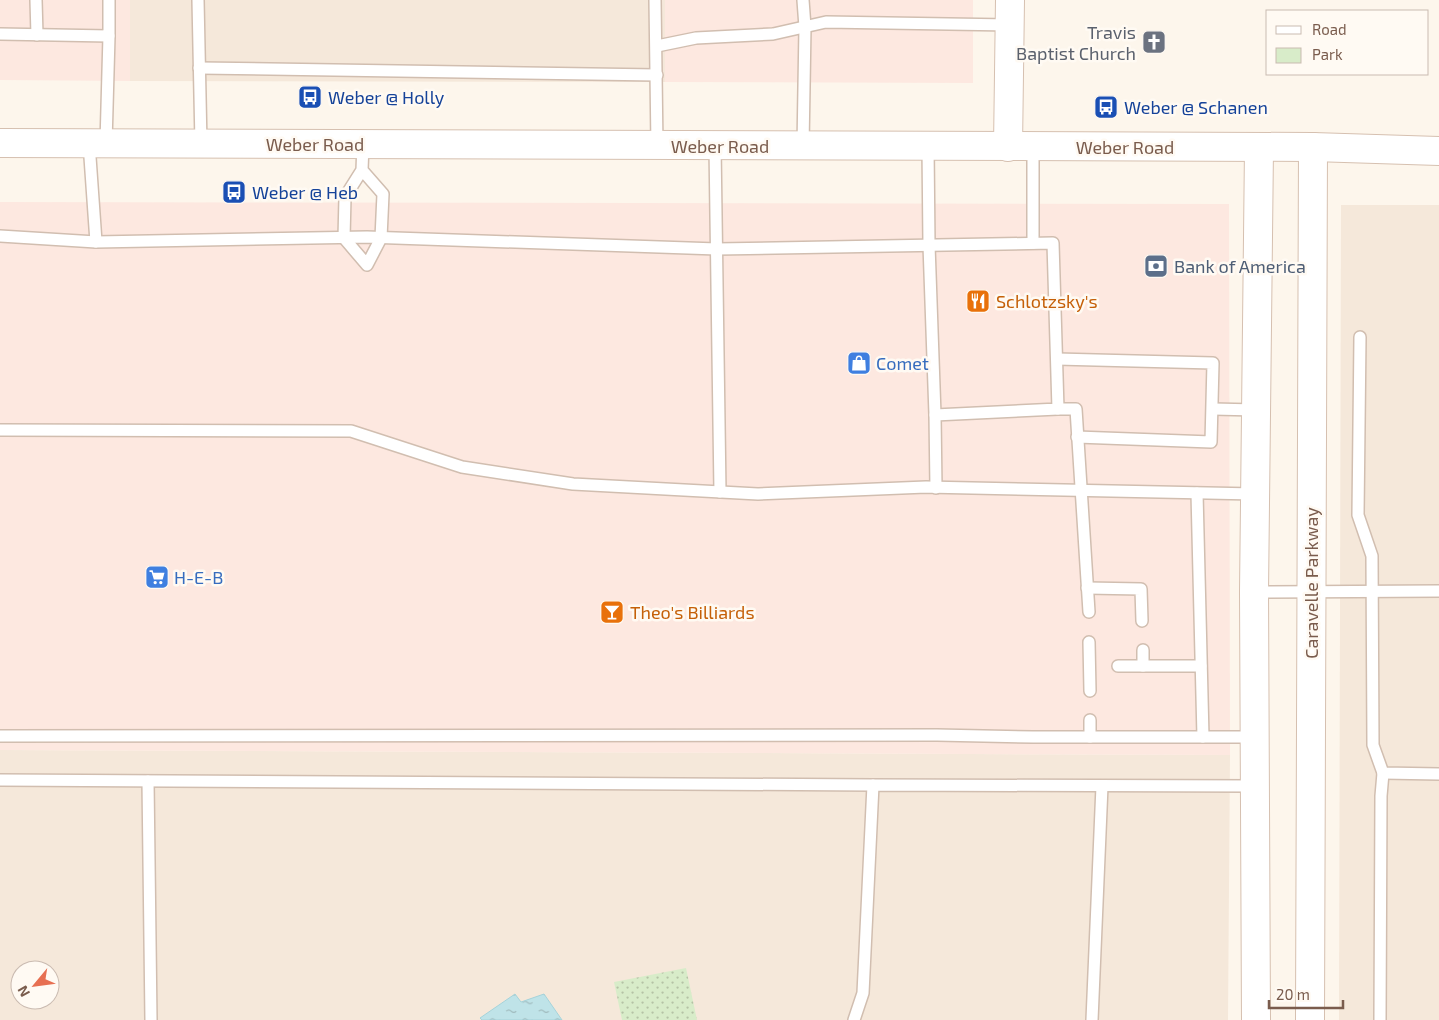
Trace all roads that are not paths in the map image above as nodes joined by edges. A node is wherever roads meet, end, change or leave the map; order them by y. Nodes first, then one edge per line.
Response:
1 (36, 0) edge
2 (109, 0) edge
3 (198, 0) edge
4 (655, 0) edge
5 (803, 0) edge
6 (1010, 13) edge
7 (804, 27) junction
8 (0, 34) edge
9 (37, 35) junction
10 (109, 36) junction
11 (657, 46) junction
12 (199, 68) junction
13 (657, 75) junction
14 (0, 143) edge
15 (98, 143) junction
16 (201, 144) junction
17 (657, 146) junction
18 (715, 146) junction
19 (803, 146) junction
20 (928, 146) junction
21 (1021, 147) junction
22 (1313, 147) junction
23 (1259, 148) junction
24 (1439, 151) edge
25 (362, 157) junction
26 (0, 236) edge
27 (344, 238) junction
28 (381, 238) junction
29 (96, 242) junction
30 (1033, 243) junction
31 (929, 245) junction
32 (717, 249) junction
33 (1360, 337) dead end
34 (1057, 360) junction
35 (1213, 409) junction
36 (1058, 410) junction
37 (1256, 410) junction
38 (935, 415) junction
39 (0, 430) edge
40 (1077, 437) junction
41 (936, 488) junction
42 (1081, 490) junction
43 (720, 492) junction
44 (1197, 493) junction
45 (1255, 494) junction
46 (1087, 588) junction
47 (1311, 591) junction
48 (1373, 591) junction
49 (1439, 591) edge
50 (1254, 592) junction
51 (1089, 612) dead end
52 (1142, 621) dead end
53 (1089, 642) dead end
54 (1143, 650) dead end
55 (1118, 666) dead end
56 (1143, 666) junction
57 (1201, 666) junction
58 (1090, 690) dead end
59 (1090, 720) dead end
60 (0, 736) edge
61 (1090, 737) junction
62 (1203, 737) junction
63 (1255, 737) junction
64 (1383, 773) junction
65 (1439, 774) edge
66 (0, 780) edge
67 (148, 781) junction
68 (873, 785) junction
69 (1102, 786) junction
70 (1255, 786) junction
71 (151, 1020) edge
72 (854, 1020) edge
73 (1092, 1020) edge
74 (1256, 1020) edge
75 (1310, 1020) edge
76 (1380, 1020) edge

1 - 9 lane
2 - 10 lane
3 - 12 lane
4 - 11 lane
5 - 7 lane
6 - 7 lane
6 - 21 street
7 - 11 lane
7 - 19 lane
8 - 9 lane
9 - 10 lane
10 - 15 lane
11 - 13 lane
12 - 13 lane
12 - 16 lane
13 - 17 lane
14 - 15 street, Weber Road
15 - 16 street, Weber Road
15 - 29 lane
16 - 25 street, Weber Road
17 - 18 street, Weber Road
17 - 25 street, Weber Road
18 - 19 street, Weber Road
18 - 32 lane
19 - 20 street, Weber Road
20 - 21 street, Weber Road
20 - 31 lane
21 - 23 street, Weber Road
21 - 30 lane
22 - 23 street, Weber Road
22 - 24 street, Weber Road
22 - 47 street, Caravelle Parkway
23 - 37 street
25 - 27 lane
25 - 28 lane
26 - 29 lane
27 - 28 lane
27 - 28 lane
27 - 29 lane
28 - 32 lane
30 - 31 lane
30 - 34 lane
31 - 32 lane
31 - 38 lane
32 - 43 lane
33 - 48 lane
34 - 35 lane
34 - 36 lane
35 - 37 lane
35 - 40 lane
36 - 38 lane
36 - 40 lane
37 - 45 street
38 - 41 lane
39 - 43 lane
40 - 42 lane
41 - 42 lane
41 - 43 lane
42 - 44 lane
42 - 46 lane
44 - 45 lane
44 - 57 lane
45 - 50 street
46 - 51 lane
46 - 52 lane
47 - 48 lane
47 - 50 lane
47 - 75 street, Caravelle Parkway
48 - 49 lane
48 - 64 lane
50 - 63 street
53 - 58 lane
54 - 56 lane
55 - 56 lane
56 - 57 lane
57 - 62 lane
59 - 61 lane
60 - 61 lane
61 - 62 lane
62 - 63 lane
63 - 70 street
64 - 65 lane
64 - 76 lane
66 - 67 lane
67 - 68 lane
67 - 71 lane
68 - 69 lane
68 - 72 lane
69 - 70 lane
69 - 73 lane
70 - 74 street

